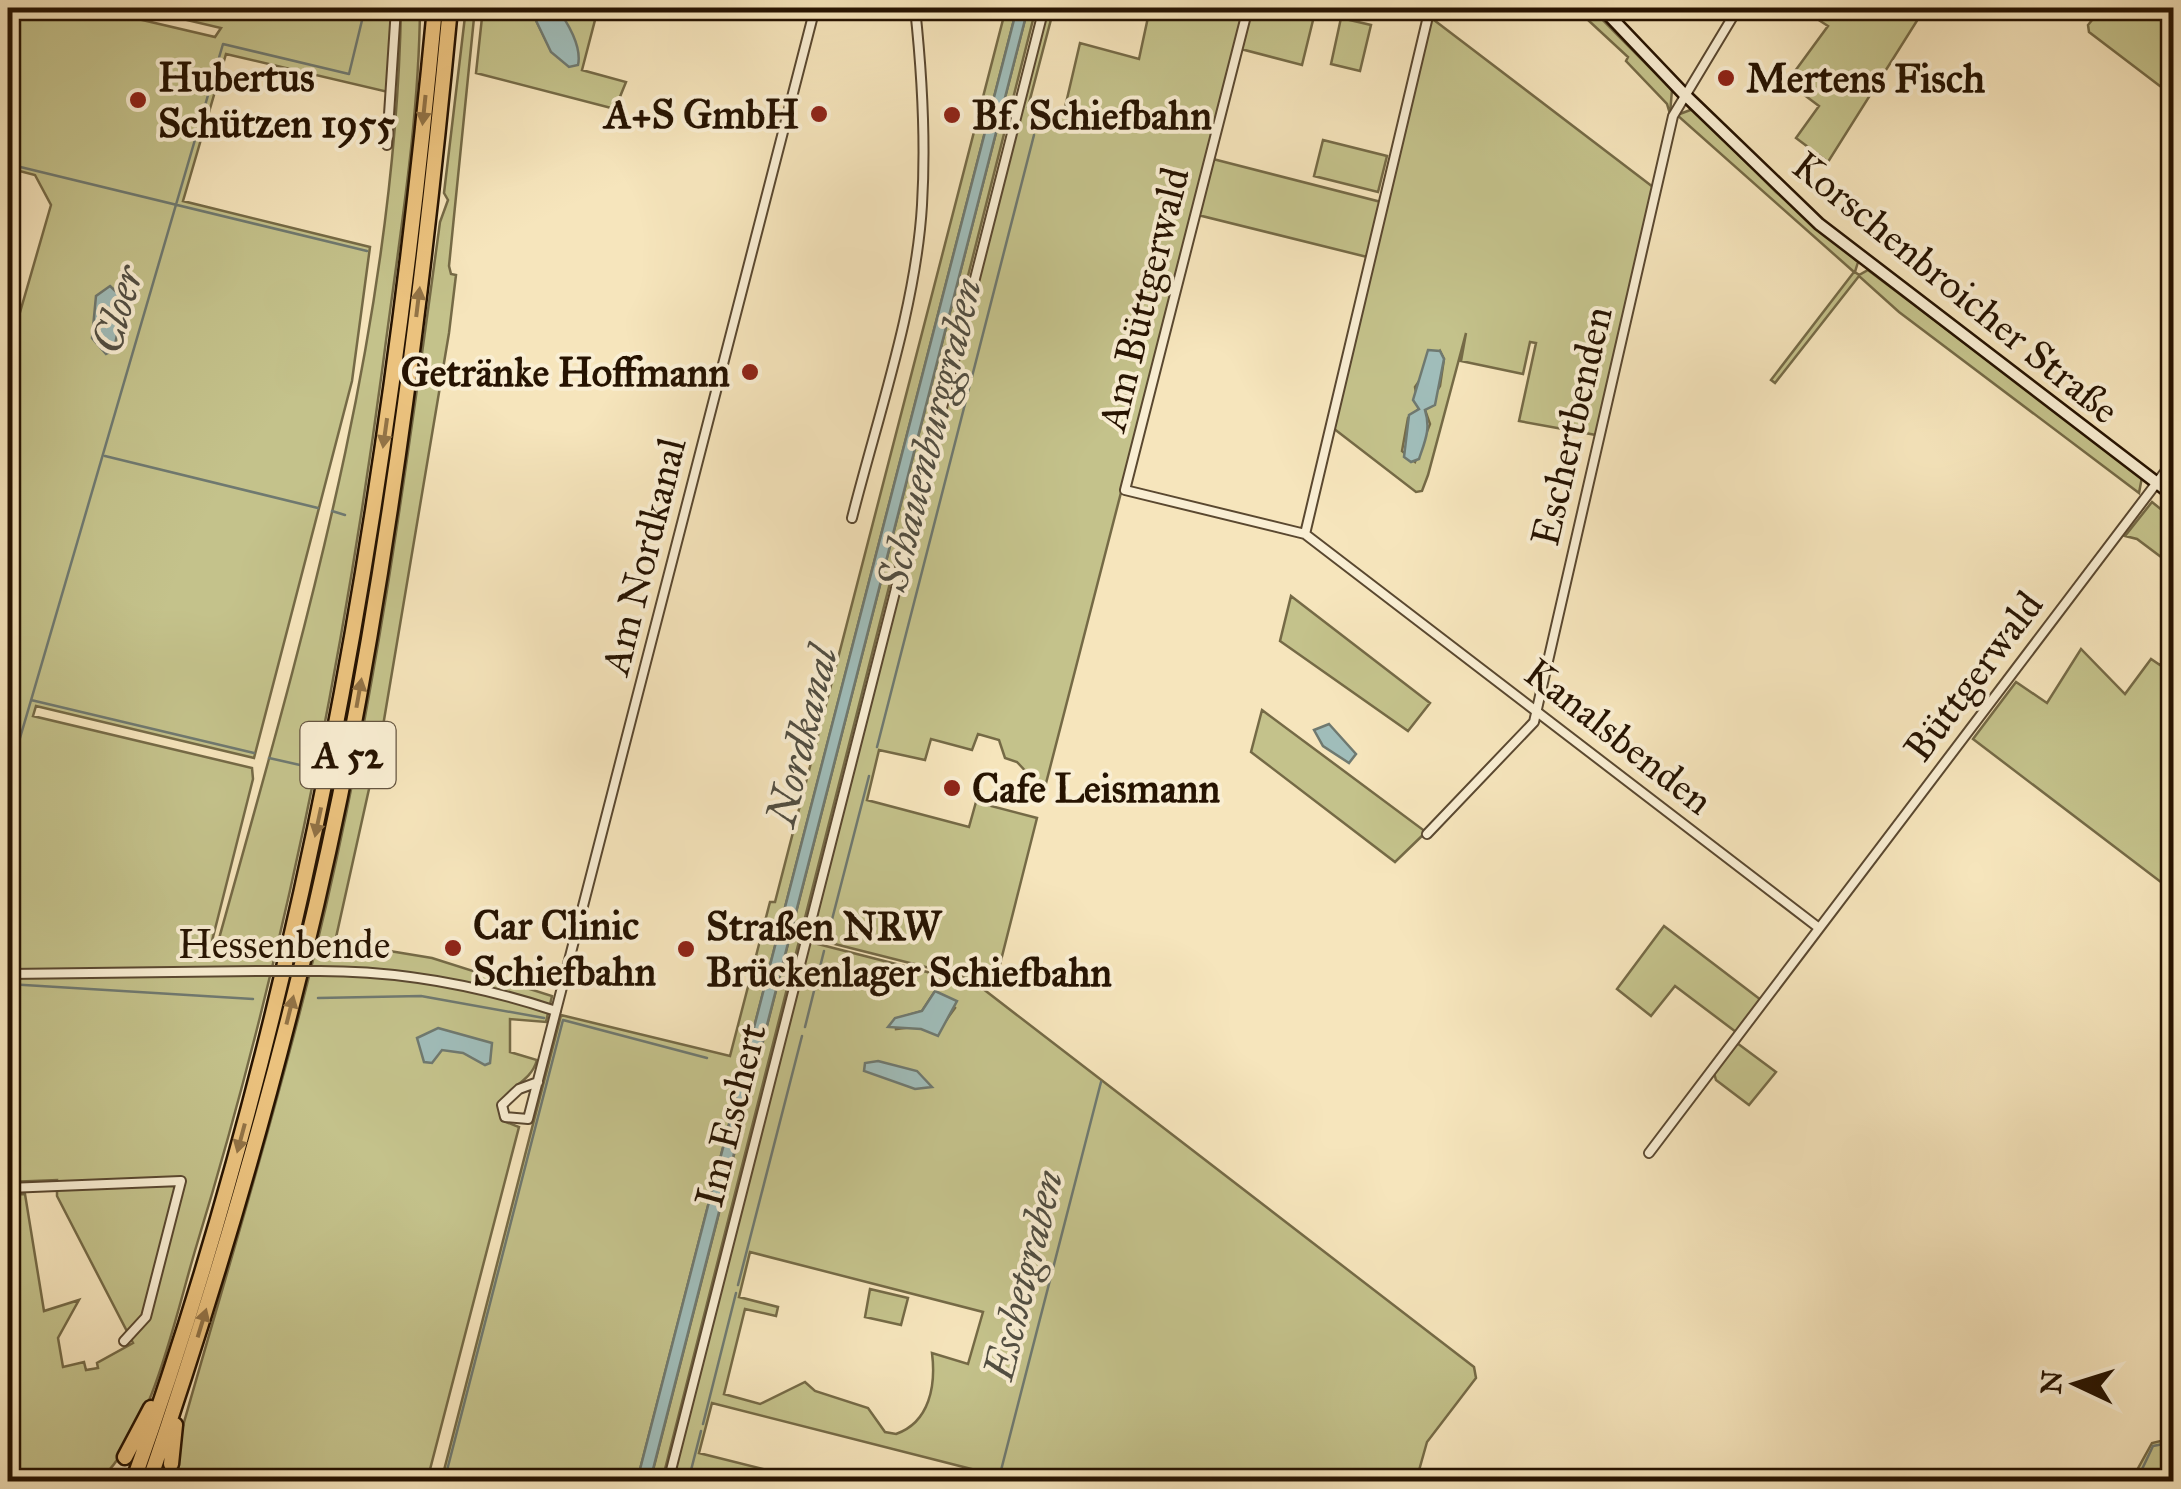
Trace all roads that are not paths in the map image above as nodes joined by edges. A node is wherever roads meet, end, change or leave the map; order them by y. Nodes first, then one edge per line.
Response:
1 (396, 8) edge
2 (435, 8) edge
3 (450, 8) edge
4 (816, 8) edge
5 (914, 8) edge
6 (1044, 8) edge
7 (1248, 8) edge
8 (1430, 8) edge
9 (1602, 8) edge
10 (1738, 8) edge
11 (1684, 94) junction
12 (388, 145) dead end
13 (2174, 460) edge
14 (2154, 482) junction
15 (1125, 490) joint
16 (2174, 496) edge
17 (852, 518) dead end
18 (1304, 534) junction
19 (1537, 710) junction
20 (1427, 834) dead end
21 (1820, 928) junction
22 (8, 974) edge
23 (556, 1010) junction
24 (538, 1082) junction
25 (1649, 1153) dead end
26 (8, 1188) edge
27 (124, 1341) dead end
28 (191, 1361) junction
29 (172, 1368) junction
30 (125, 1457) dead end
31 (171, 1464) dead end
32 (133, 1482) edge
33 (148, 1482) edge
34 (668, 1482) edge

1 - 12 street
2 -> 29 highway, A 52
28 -> 3 highway, A 52
4 - 23 street, Am Nordkanal
5 - 17 street
6 - 34 street, Im Eschert
7 - 15 street, Am Büttgerwald
8 - 18 street
9 - 11 main road, Korschenbroicher Straße
10 - 11 street, Eschertbenden
11 - 14 main road, Korschenbroicher Straße
11 - 19 street, Eschertbenden
13 - 14 street, Büttgerwald
14 - 16 main road, Korschenbroicher Straße
14 - 21 street, Büttgerwald
15 - 18 street, Kanalsbenden
18 - 19 street, Kanalsbenden
19 - 20 street, Eschertbenden
19 - 21 street, Kanalsbenden
21 - 25 street
22 - 23 street, Hessenbende, bridge
23 - 24 street, Am Nordkanal
24 - 24 street, Am Nordkanal
26 - 27 street
28 - 31 highway
28 - 33 highway, A 52
29 - 30 highway
29 - 32 highway, A 52

